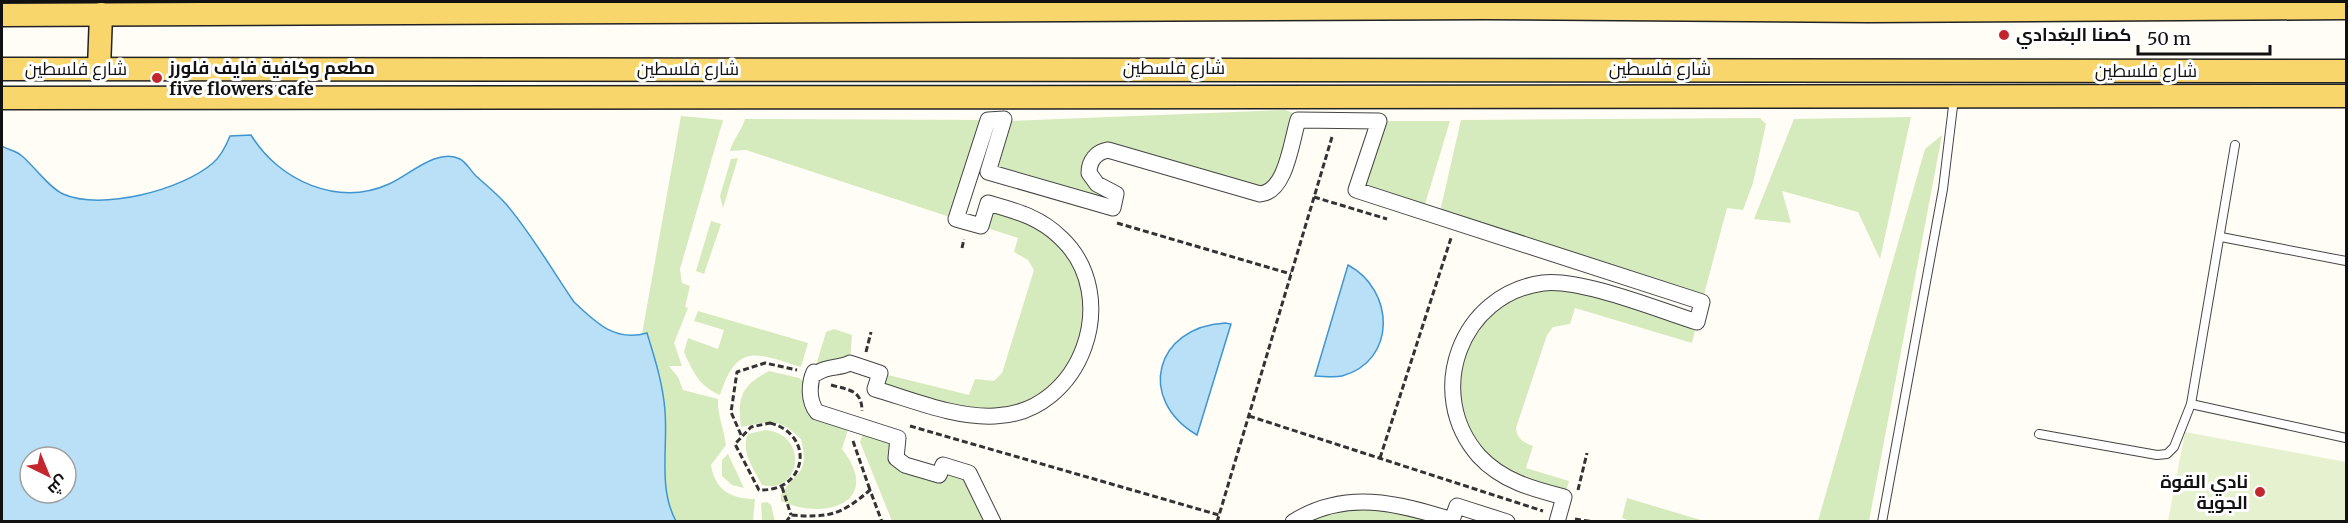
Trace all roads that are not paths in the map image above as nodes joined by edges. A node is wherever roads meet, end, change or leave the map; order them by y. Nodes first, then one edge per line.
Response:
1 (1376, 5) edge
2 (1486, 5) edge
3 (2318, 5) edge
4 (763, 6) edge
5 (799, 6) edge
6 (1869, 6) edge
7 (332, 8) edge
8 (497, 8) edge
9 (2346, 8) edge
10 (101, 14) junction
11 (2, 15) edge
12 (1276, 68) junction
13 (2, 69) edge
14 (99, 69) junction
15 (1414, 69) junction
16 (2346, 71) edge
17 (1954, 96) junction
18 (2346, 96) edge
19 (1322, 97) junction
20 (1366, 97) junction
21 (2, 98) edge
22 (2235, 145) dead end
23 (2221, 237) junction
24 (2346, 261) edge
25 (2191, 404) junction
26 (2039, 434) dead end
27 (2346, 438) edge
28 (1557, 519) edge
29 (993, 522) edge
30 (1293, 522) edge
31 (1507, 522) edge
32 (1882, 522) edge

1 - 2 main road
1 - 5 main road
2 - 6 main road
3 - 6 main road
3 - 9 main road
4 - 5 main road
4 - 8 main road
7 - 8 main road
7 - 10 main road
10 - 11 main road
10 - 14 main road
12 - 14 main road, شارع فلسطين
12 - 15 main road, شارع فلسطين
12 - 19 main road
13 - 14 main road, شارع فلسطين
15 - 16 main road, شارع فلسطين
15 - 20 main road
17 - 18 main road
17 - 20 main road
17 - 32 lane
19 - 20 main road
19 - 21 main road
22 - 23 lane
23 - 24 lane
23 - 25 lane
25 - 26 lane
25 - 27 lane
28 - 29 street
30 - 31 street

